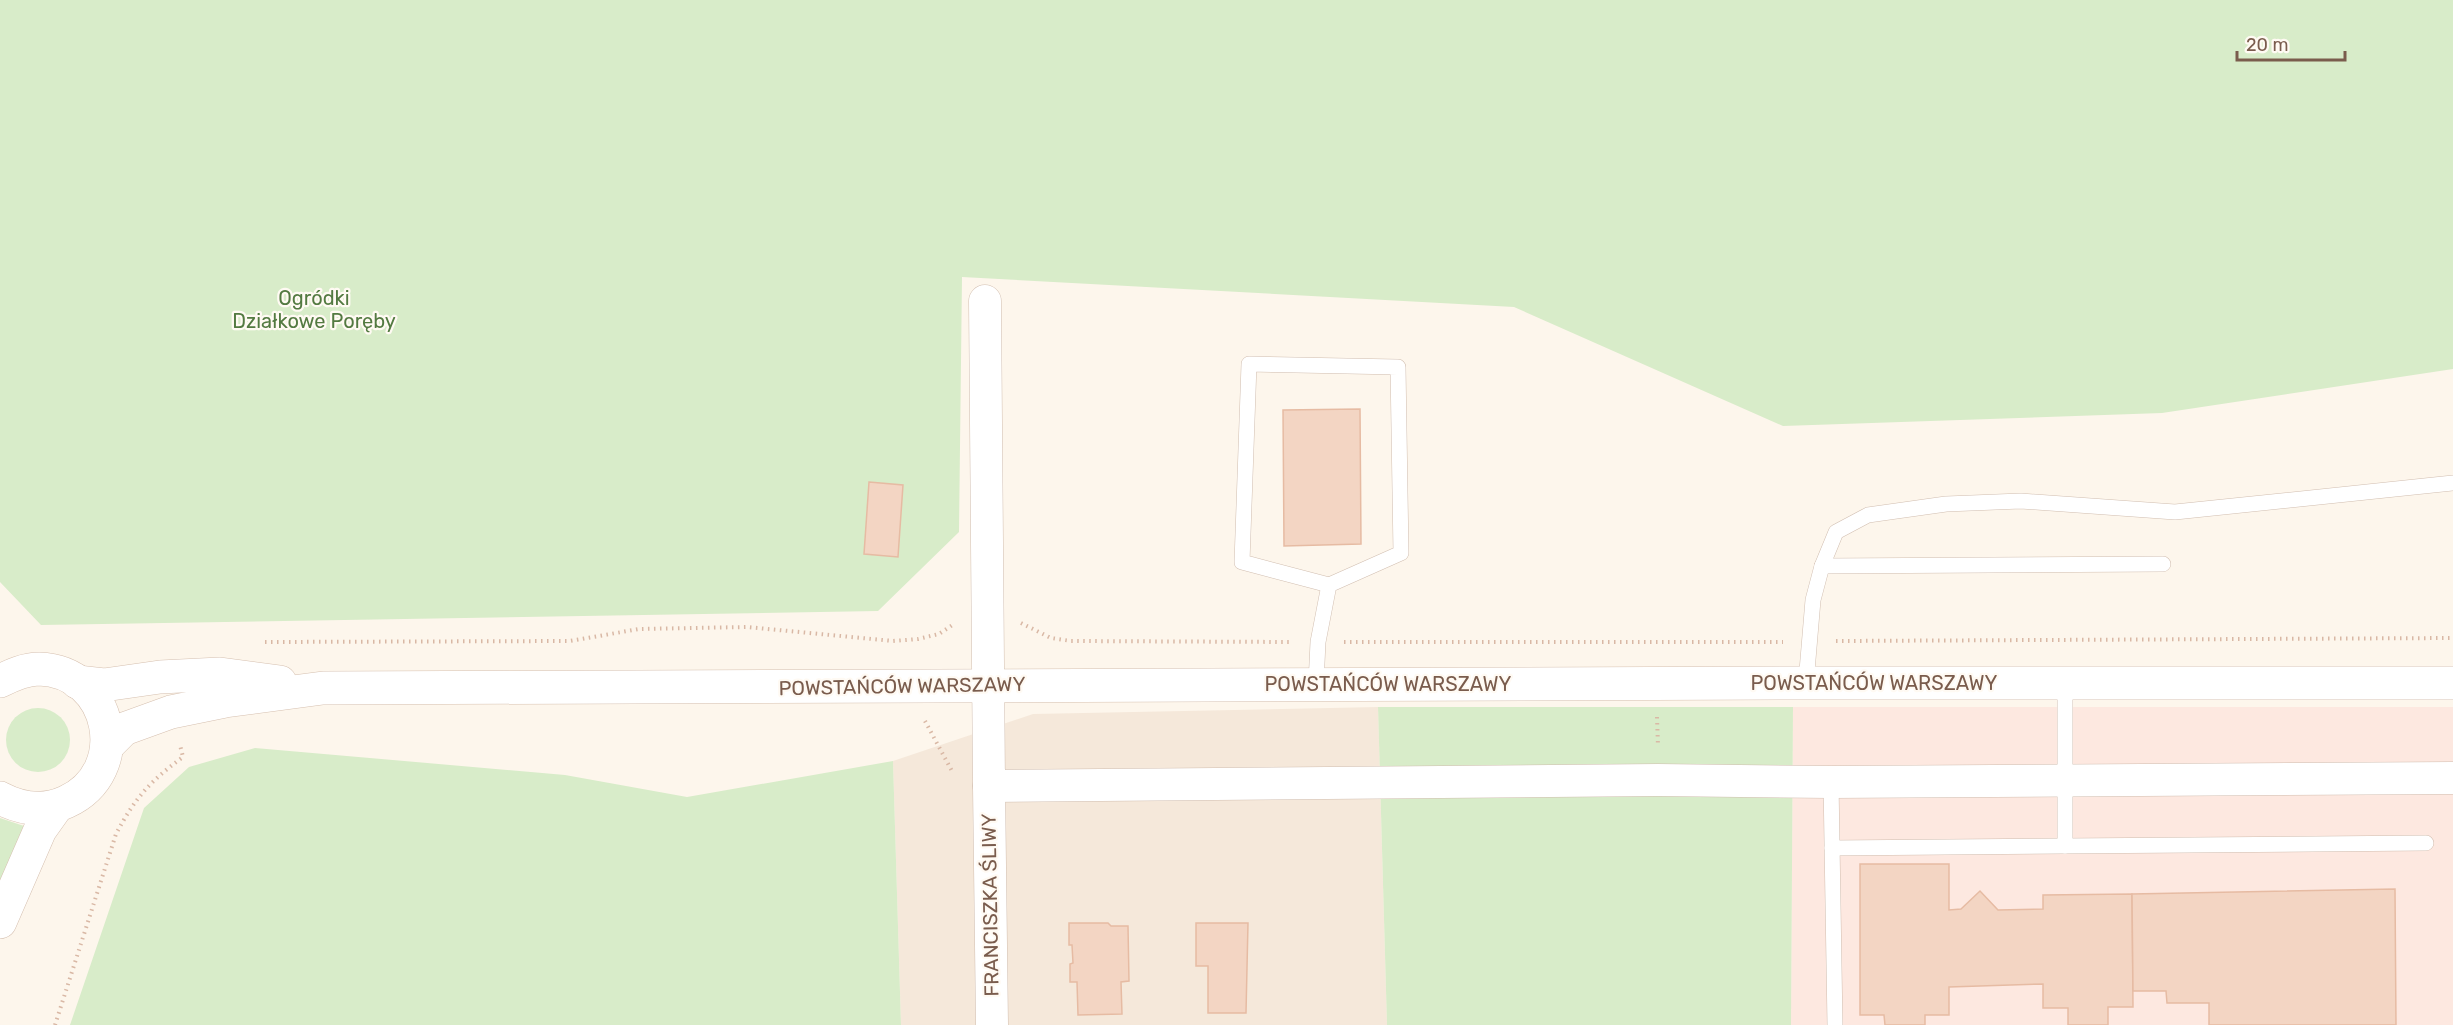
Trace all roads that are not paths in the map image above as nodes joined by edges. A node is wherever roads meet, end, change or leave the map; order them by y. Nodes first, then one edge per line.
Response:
1 (985, 300) dead end
2 (2453, 483) edge
3 (2163, 564) dead end
4 (1822, 566) junction
5 (1329, 585) junction
6 (6, 674) edge
7 (77, 682) junction
8 (1806, 683) junction
9 (2066, 683) junction
10 (2453, 683) edge
11 (1316, 684) junction
12 (987, 685) junction
13 (323, 688) junction
14 (107, 746) junction
15 (2453, 778) edge
16 (2067, 779) junction
17 (1832, 782) junction
18 (988, 792) junction
19 (0, 798) edge
20 (57, 806) junction
21 (2426, 843) dead end
22 (2065, 846) junction
23 (1832, 848) junction
24 (0, 922) edge
25 (992, 1025) edge
26 (1834, 1025) edge

1 - 12 street, FRANCISZKA ŚLIWY
2 - 4 lane
3 - 4 lane
4 - 8 lane
5 - 5 lane
5 - 11 lane
6 - 7 street
7 - 13 street, POWSTAŃCÓW WARSZAWY
7 - 14 street
8 - 9 street, POWSTAŃCÓW WARSZAWY
8 - 11 street, POWSTAŃCÓW WARSZAWY
9 - 10 street, POWSTAŃCÓW WARSZAWY
9 - 16 lane
11 - 12 street, POWSTAŃCÓW WARSZAWY
12 - 13 street, POWSTAŃCÓW WARSZAWY
12 - 18 street, FRANCISZKA ŚLIWY
13 - 14 street, POWSTAŃCÓW WARSZAWY
14 - 20 street
15 - 16 street
16 - 17 street
16 - 22 lane
17 - 18 street
17 - 23 lane
18 - 25 street, FRANCISZKA ŚLIWY
19 - 20 street
20 - 24 street
21 - 22 lane
22 - 23 lane
23 - 26 lane

